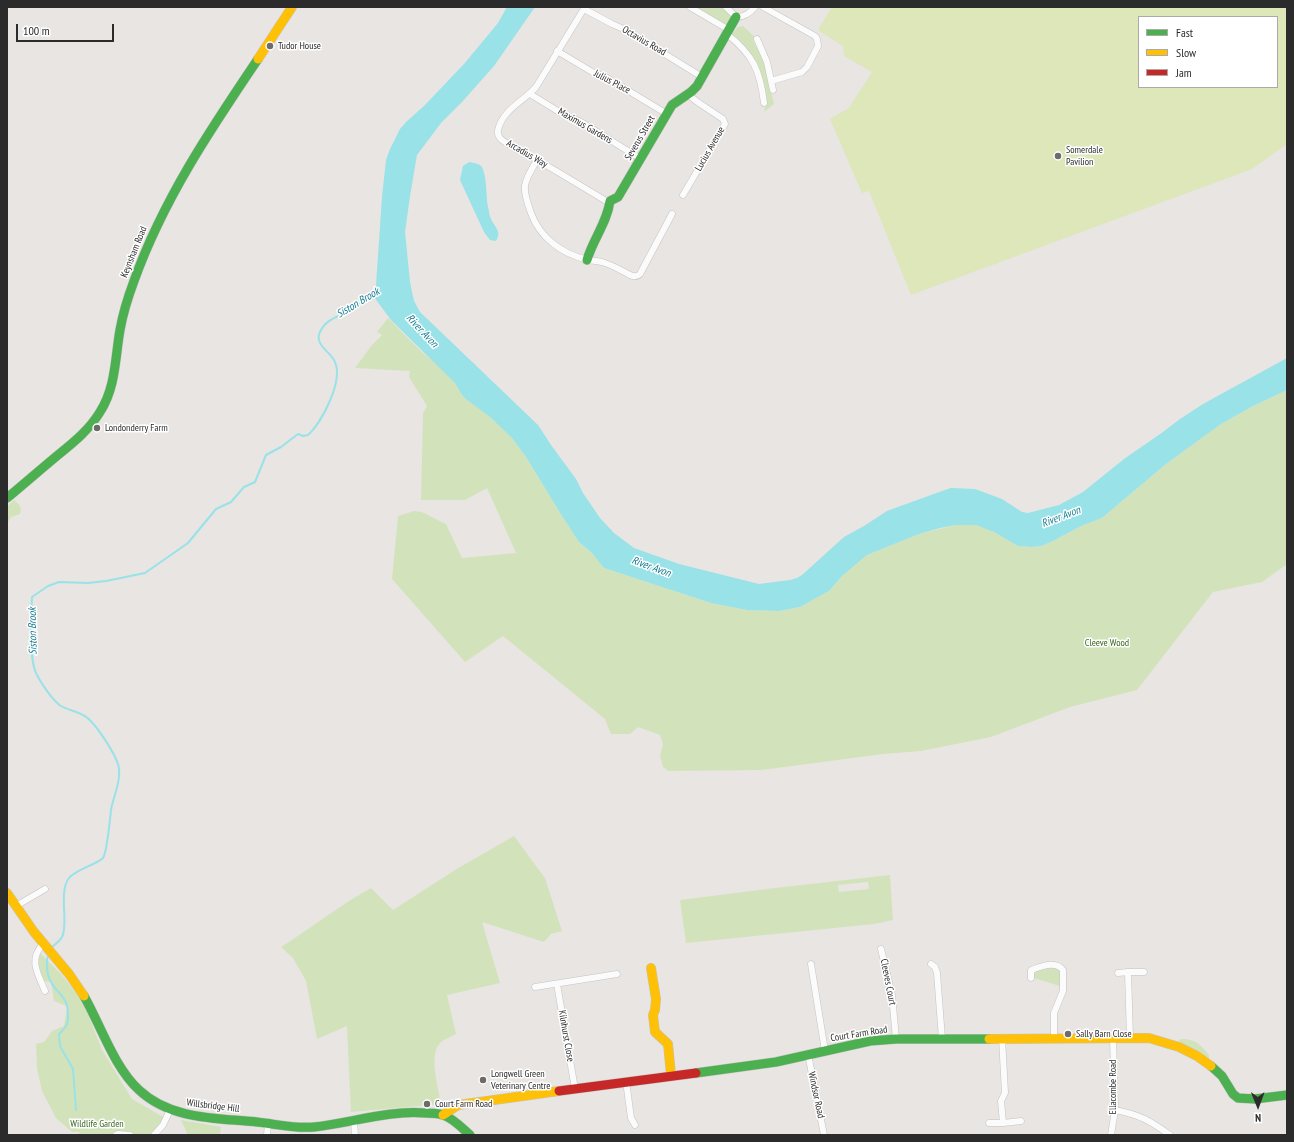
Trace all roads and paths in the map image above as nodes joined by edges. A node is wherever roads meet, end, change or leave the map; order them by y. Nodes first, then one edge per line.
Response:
1 (292, 7) edge
2 (690, 7) edge
3 (726, 7) edge
4 (755, 7) edge
5 (763, 7) edge
6 (585, 8) edge
7 (736, 17) junction
8 (728, 32) junction
9 (757, 39) dead end
10 (557, 51) junction
11 (702, 76) junction
12 (771, 81) junction
13 (773, 90) dead end
14 (530, 94) junction
15 (689, 95) junction
16 (764, 103) dead end
17 (667, 114) junction
18 (641, 159) junction
19 (537, 160) junction
20 (683, 195) dead end
21 (610, 201) junction
22 (672, 214) dead end
23 (587, 260) junction
24 (7, 498) edge
25 (45, 889) dead end
26 (7, 892) edge
27 (16, 906) junction
28 (46, 946) junction
29 (881, 949) dead end
30 (1027, 963) dead end
31 (811, 964) dead end
32 (932, 964) dead end
33 (651, 968) dead end
34 (1031, 970) junction
35 (1118, 972) dead end
36 (1128, 972) junction
37 (1144, 972) dead end
38 (617, 974) dead end
39 (1031, 978) dead end
40 (557, 984) junction
41 (535, 987) dead end
42 (45, 992) dead end
43 (942, 1038) junction
44 (1002, 1038) junction
45 (1054, 1038) junction
46 (1113, 1038) junction
47 (1130, 1038) junction
48 (896, 1039) junction
49 (825, 1051) junction
50 (808, 1054) junction
51 (671, 1075) junction
52 (626, 1081) junction
53 (574, 1089) junction
54 (1287, 1095) edge
55 (170, 1110) junction
56 (1114, 1110) junction
57 (443, 1115) junction
58 (631, 1118) junction
59 (354, 1121) junction
60 (624, 1121) dead end
61 (1022, 1121) dead end
62 (1002, 1123) junction
63 (268, 1124) junction
64 (989, 1124) dead end
65 (635, 1125) dead end
66 (116, 1135) edge
67 (130, 1135) edge
68 (154, 1135) edge
69 (267, 1135) edge
70 (355, 1135) edge
71 (470, 1135) edge
72 (824, 1135) edge
73 (1111, 1135) edge
74 (1170, 1135) edge

1 - 24 street, Keynsham Road
2 - 8 street
3 - 7 street
4 - 7 street
5 - 12 street
6 - 10 street, Arcadius Way
6 - 11 street, Octavius Road
7 - 8 street, Severus Street
8 - 11 street, Severus Street
8 - 16 street
9 - 12 street
10 - 14 street, Arcadius Way
10 - 17 street, Julius Place
11 - 15 street, Severus Street
12 - 13 street
14 - 18 street, Maximus Gardens
14 - 19 street, Arcadius Way
15 - 17 street, Severus Street
15 - 20 street, Lucius Avenue
17 - 18 street, Severus Street
18 - 21 street, Severus Street
19 - 21 street, Arcadius Way
19 - 23 street
21 - 23 street
22 - 23 street
25 - 27 street
26 - 27 street, Willsbridge Hill
27 - 28 street, Willsbridge Hill
28 - 42 street
28 - 55 street, Willsbridge Hill
29 - 48 street, Cleeves Court
30 - 34 street
31 - 49 street
32 - 43 street
33 - 51 street
34 - 39 street
34 - 45 street
35 - 36 street
36 - 37 street
36 - 47 street
38 - 40 street
40 - 41 street
40 - 53 street, Kilnhurst Close
43 - 44 street, Court Farm Road
43 - 48 street, Court Farm Road
44 - 45 street, Court Farm Road
44 - 62 street
45 - 46 street, Court Farm Road
46 - 47 street, Court Farm Road
46 - 56 street, Ellacombe Road
47 - 54 street, Court Farm Road
48 - 49 street, Court Farm Road
49 - 50 street, Court Farm Road
50 - 51 street, Court Farm Road
50 - 72 street, Windsor Road
51 - 52 street, Court Farm Road
52 - 53 street, Court Farm Road
52 - 58 street
53 - 57 street, Court Farm Road
55 - 63 street, Willsbridge Hill
55 - 68 street
56 - 73 street, Ellacombe Road
56 - 74 street
57 - 59 street, Willsbridge Hill
57 - 71 street
58 - 60 street
58 - 65 street
59 - 63 street, Willsbridge Hill
59 - 70 street
61 - 62 street
62 - 64 street
63 - 69 street
66 - 67 street

